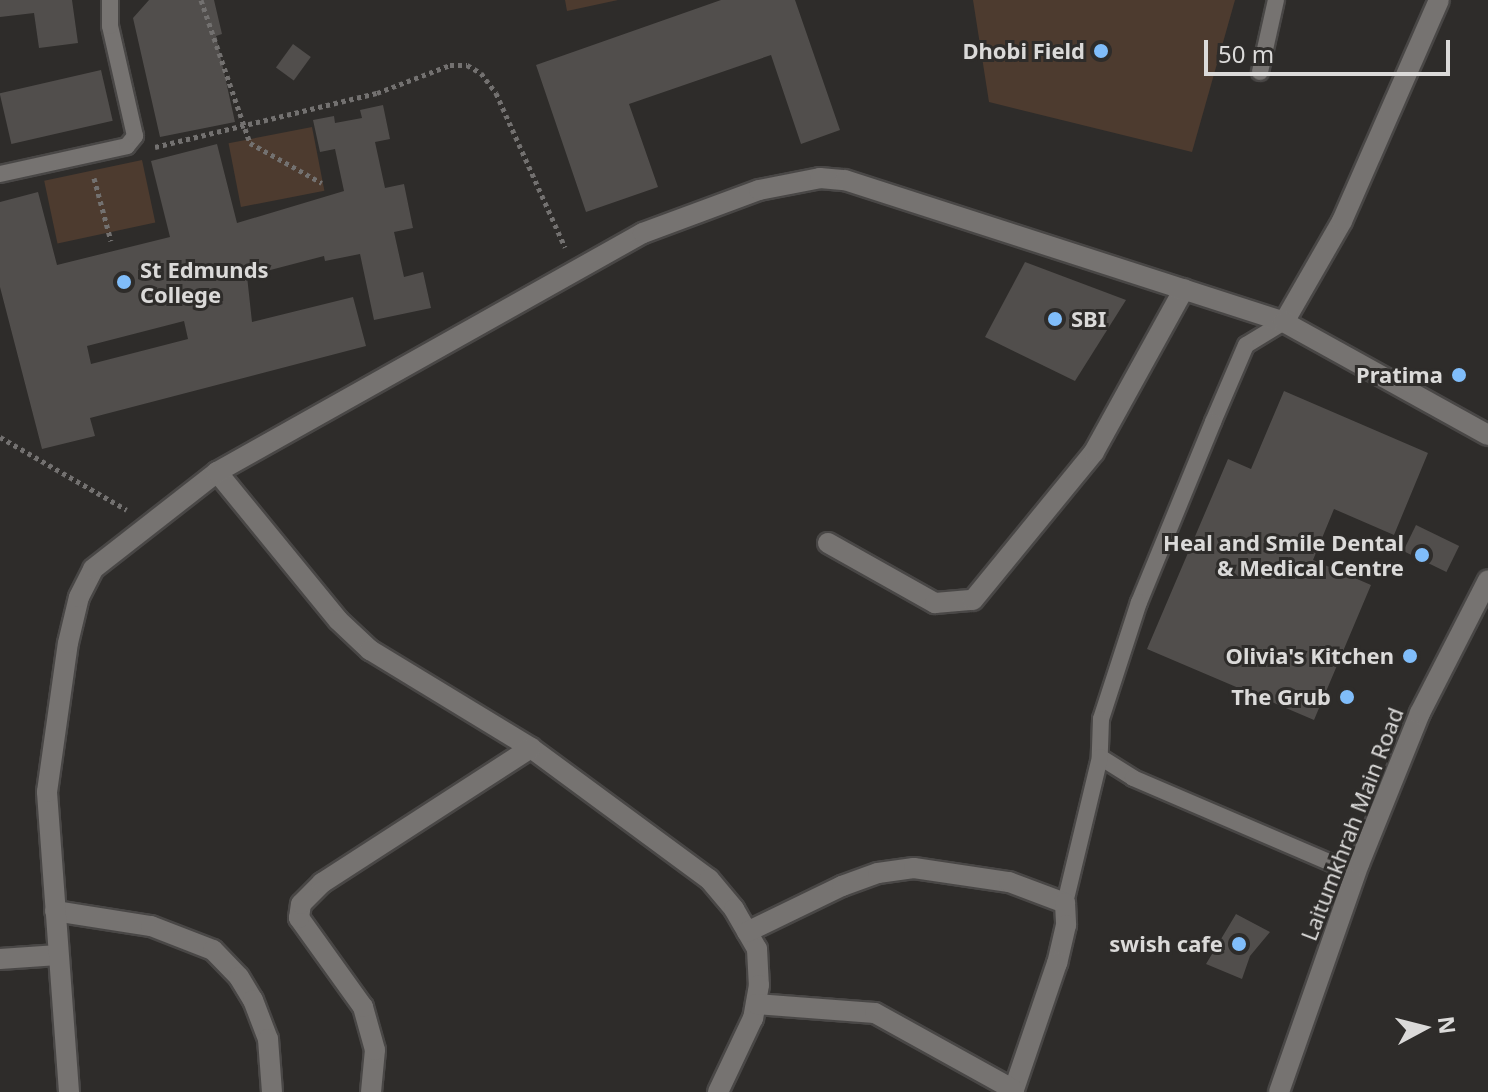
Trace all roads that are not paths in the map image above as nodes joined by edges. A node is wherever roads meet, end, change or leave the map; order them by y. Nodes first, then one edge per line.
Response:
1 (110, 0) edge
2 (1276, 0) edge
3 (1439, 0) edge
4 (1260, 72) dead end
5 (0, 174) edge
6 (1184, 289) junction
7 (1284, 322) junction
8 (1488, 435) edge
9 (217, 472) junction
10 (828, 543) dead end
11 (1488, 580) edge
12 (531, 748) junction
13 (1100, 757) junction
14 (1359, 864) junction
15 (1065, 903) junction
16 (55, 911) junction
17 (747, 932) junction
18 (58, 955) junction
19 (0, 959) edge
20 (756, 1004) junction
21 (1014, 1091) edge
22 (69, 1092) edge
23 (272, 1092) edge
24 (371, 1092) edge
25 (718, 1092) edge
26 (1279, 1092) edge

1 - 5 lane
2 - 4 lane
3 - 7 street
6 - 7 street
6 - 9 street
6 - 10 street
7 - 8 street
7 - 13 lane
9 - 12 street
9 - 16 street
11 - 14 street, Laitumkhrah Main Road
12 - 17 street
12 - 24 street
13 - 14 lane
13 - 15 lane
14 - 26 street, Laitumkhrah Main Road
15 - 17 street
15 - 21 street
16 - 18 street
16 - 23 street
17 - 20 street
18 - 19 street
18 - 22 street
20 - 21 street
20 - 25 street

